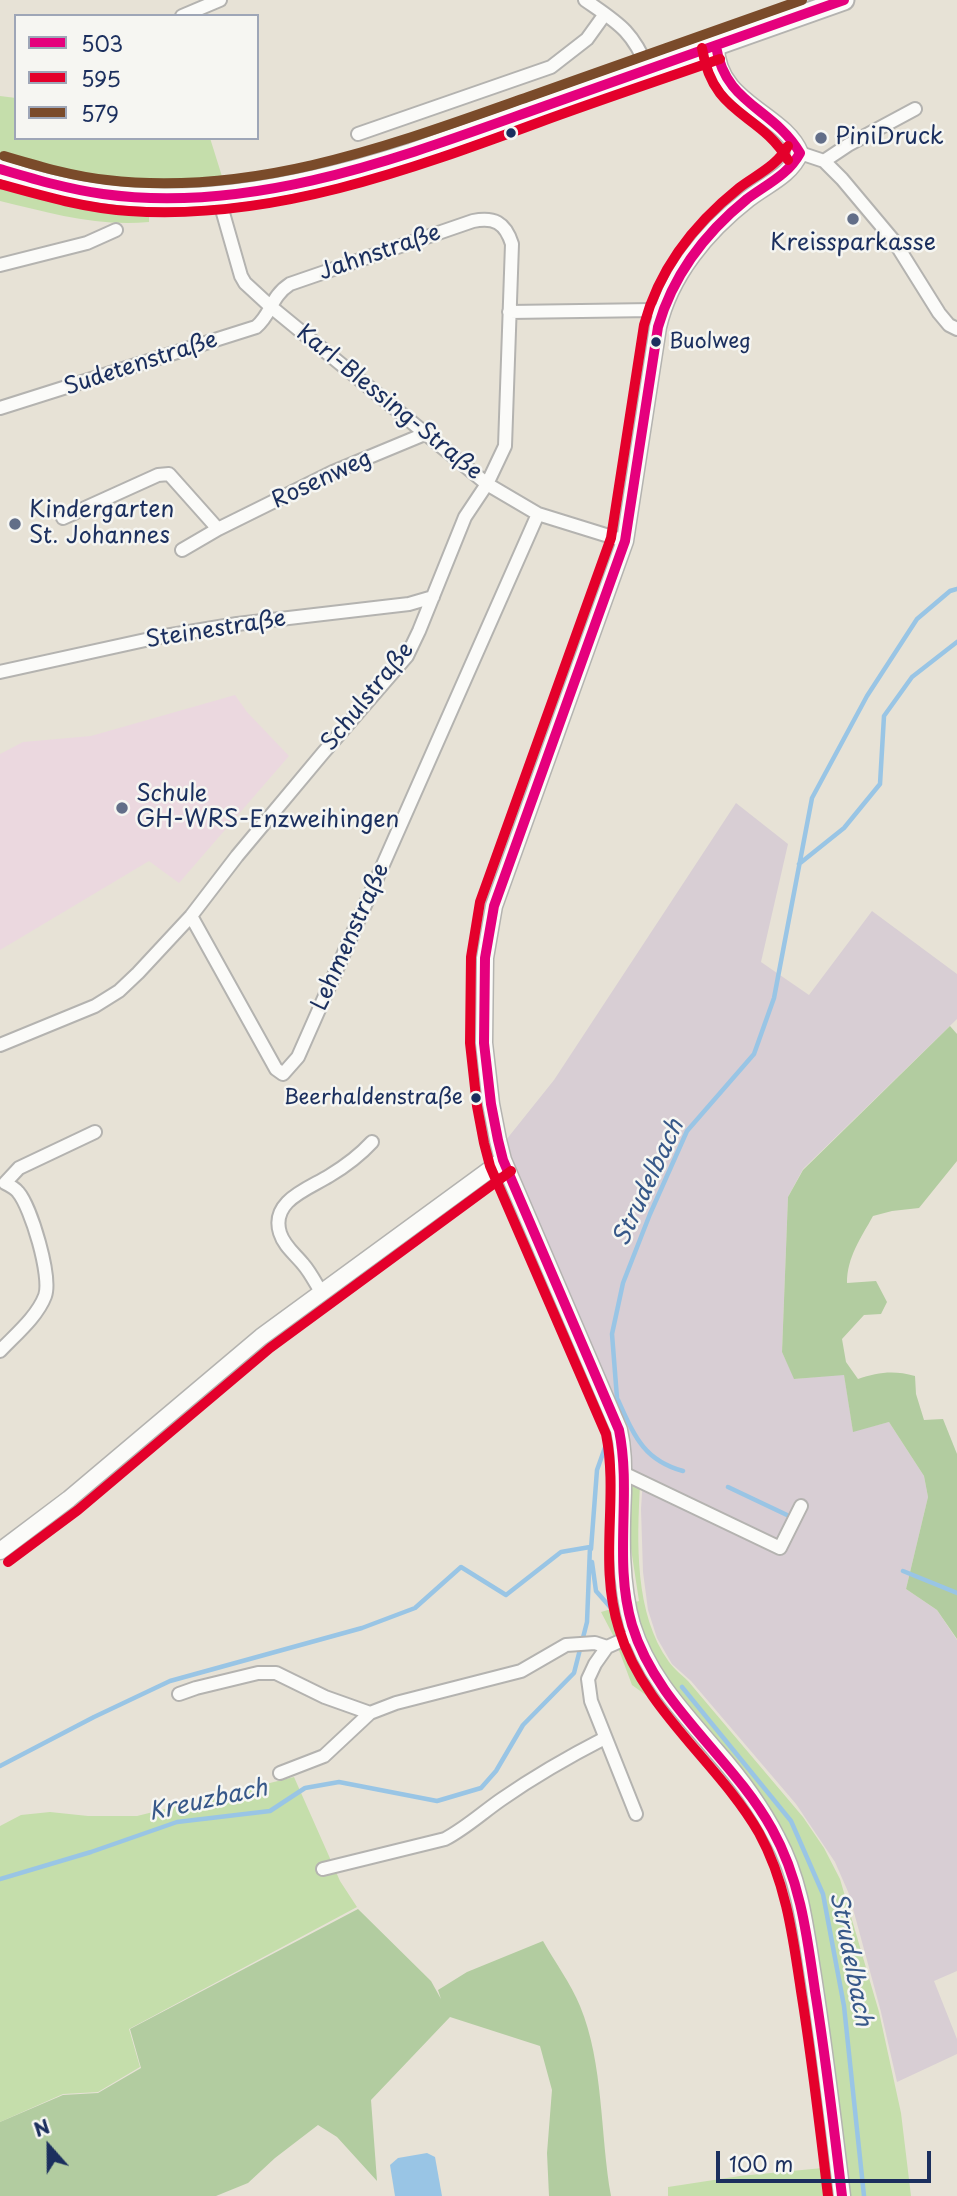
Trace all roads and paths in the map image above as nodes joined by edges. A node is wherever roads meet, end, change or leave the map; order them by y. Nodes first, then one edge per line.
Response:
1 (220, 0) edge
2 (585, 0) edge
3 (844, 0) edge
4 (187, 14) edge
5 (605, 14) junction
6 (716, 46) junction
7 (648, 69) junction
8 (915, 109) dead end
9 (358, 134) dead end
10 (800, 153) junction
11 (824, 161) junction
12 (0, 169) edge
13 (222, 196) junction
14 (499, 221) joint
15 (116, 230) dead end
16 (0, 265) edge
17 (270, 306) junction
18 (509, 312) junction
19 (662, 312) junction
20 (957, 329) edge
21 (0, 408) edge
22 (427, 433) junction
23 (487, 484) junction
24 (538, 514) junction
25 (63, 518) dead end
26 (218, 529) junction
27 (625, 541) junction
28 (182, 550) dead end
29 (433, 597) junction
30 (0, 672) edge
31 (191, 916) junction
32 (0, 1045) edge
33 (95, 1132) dead end
34 (372, 1142) dead end
35 (503, 1160) junction
36 (2, 1182) edge
37 (321, 1292) junction
38 (0, 1351) edge
39 (624, 1473) junction
40 (796, 1516) dead end
41 (0, 1551) edge
42 (636, 1634) junction
43 (601, 1645) junction
44 (179, 1694) dead end
45 (370, 1713) junction
46 (606, 1738) junction
47 (280, 1773) dead end
48 (636, 1814) dead end
49 (323, 1870) dead end
50 (842, 2196) edge

1 - 4 street
2 - 5 street
3 - 6 main road
5 - 7 street
5 - 9 street
6 - 7 main road
6 - 10 street
7 - 13 main road
8 - 11 street
10 - 11 street
10 - 19 street
11 - 20 street
12 - 13 main road
13 - 17 street, Karl-Blessing-Straße
14 - 17 street, Jahnstraße
14 - 18 street, Schulstraße
15 - 16 street
17 - 21 street, Sudetenstraße
17 - 22 street, Karl-Blessing-Straße
18 - 19 street
18 - 23 street, Schulstraße
19 - 27 street
22 - 23 street, Karl-Blessing-Straße
22 - 26 street, Rosenweg
23 - 24 street, Karl-Blessing-Straße
23 - 29 street, Schulstraße
24 - 27 street, Karl-Blessing-Straße
24 - 31 street, Lehmenstraße
25 - 26 street
26 - 28 street, Rosenweg
27 - 35 street
29 - 30 street, Steinestraße
29 - 31 street, Schulstraße
31 - 32 street, Schulstraße
33 - 36 street
34 - 37 street
35 - 37 street
35 - 39 street
36 - 38 street
37 - 41 street
39 - 40 street
39 - 42 street
42 - 43 street
42 - 50 street
43 - 45 street
43 - 46 street
44 - 45 street
45 - 47 street
46 - 48 street
46 - 49 street

